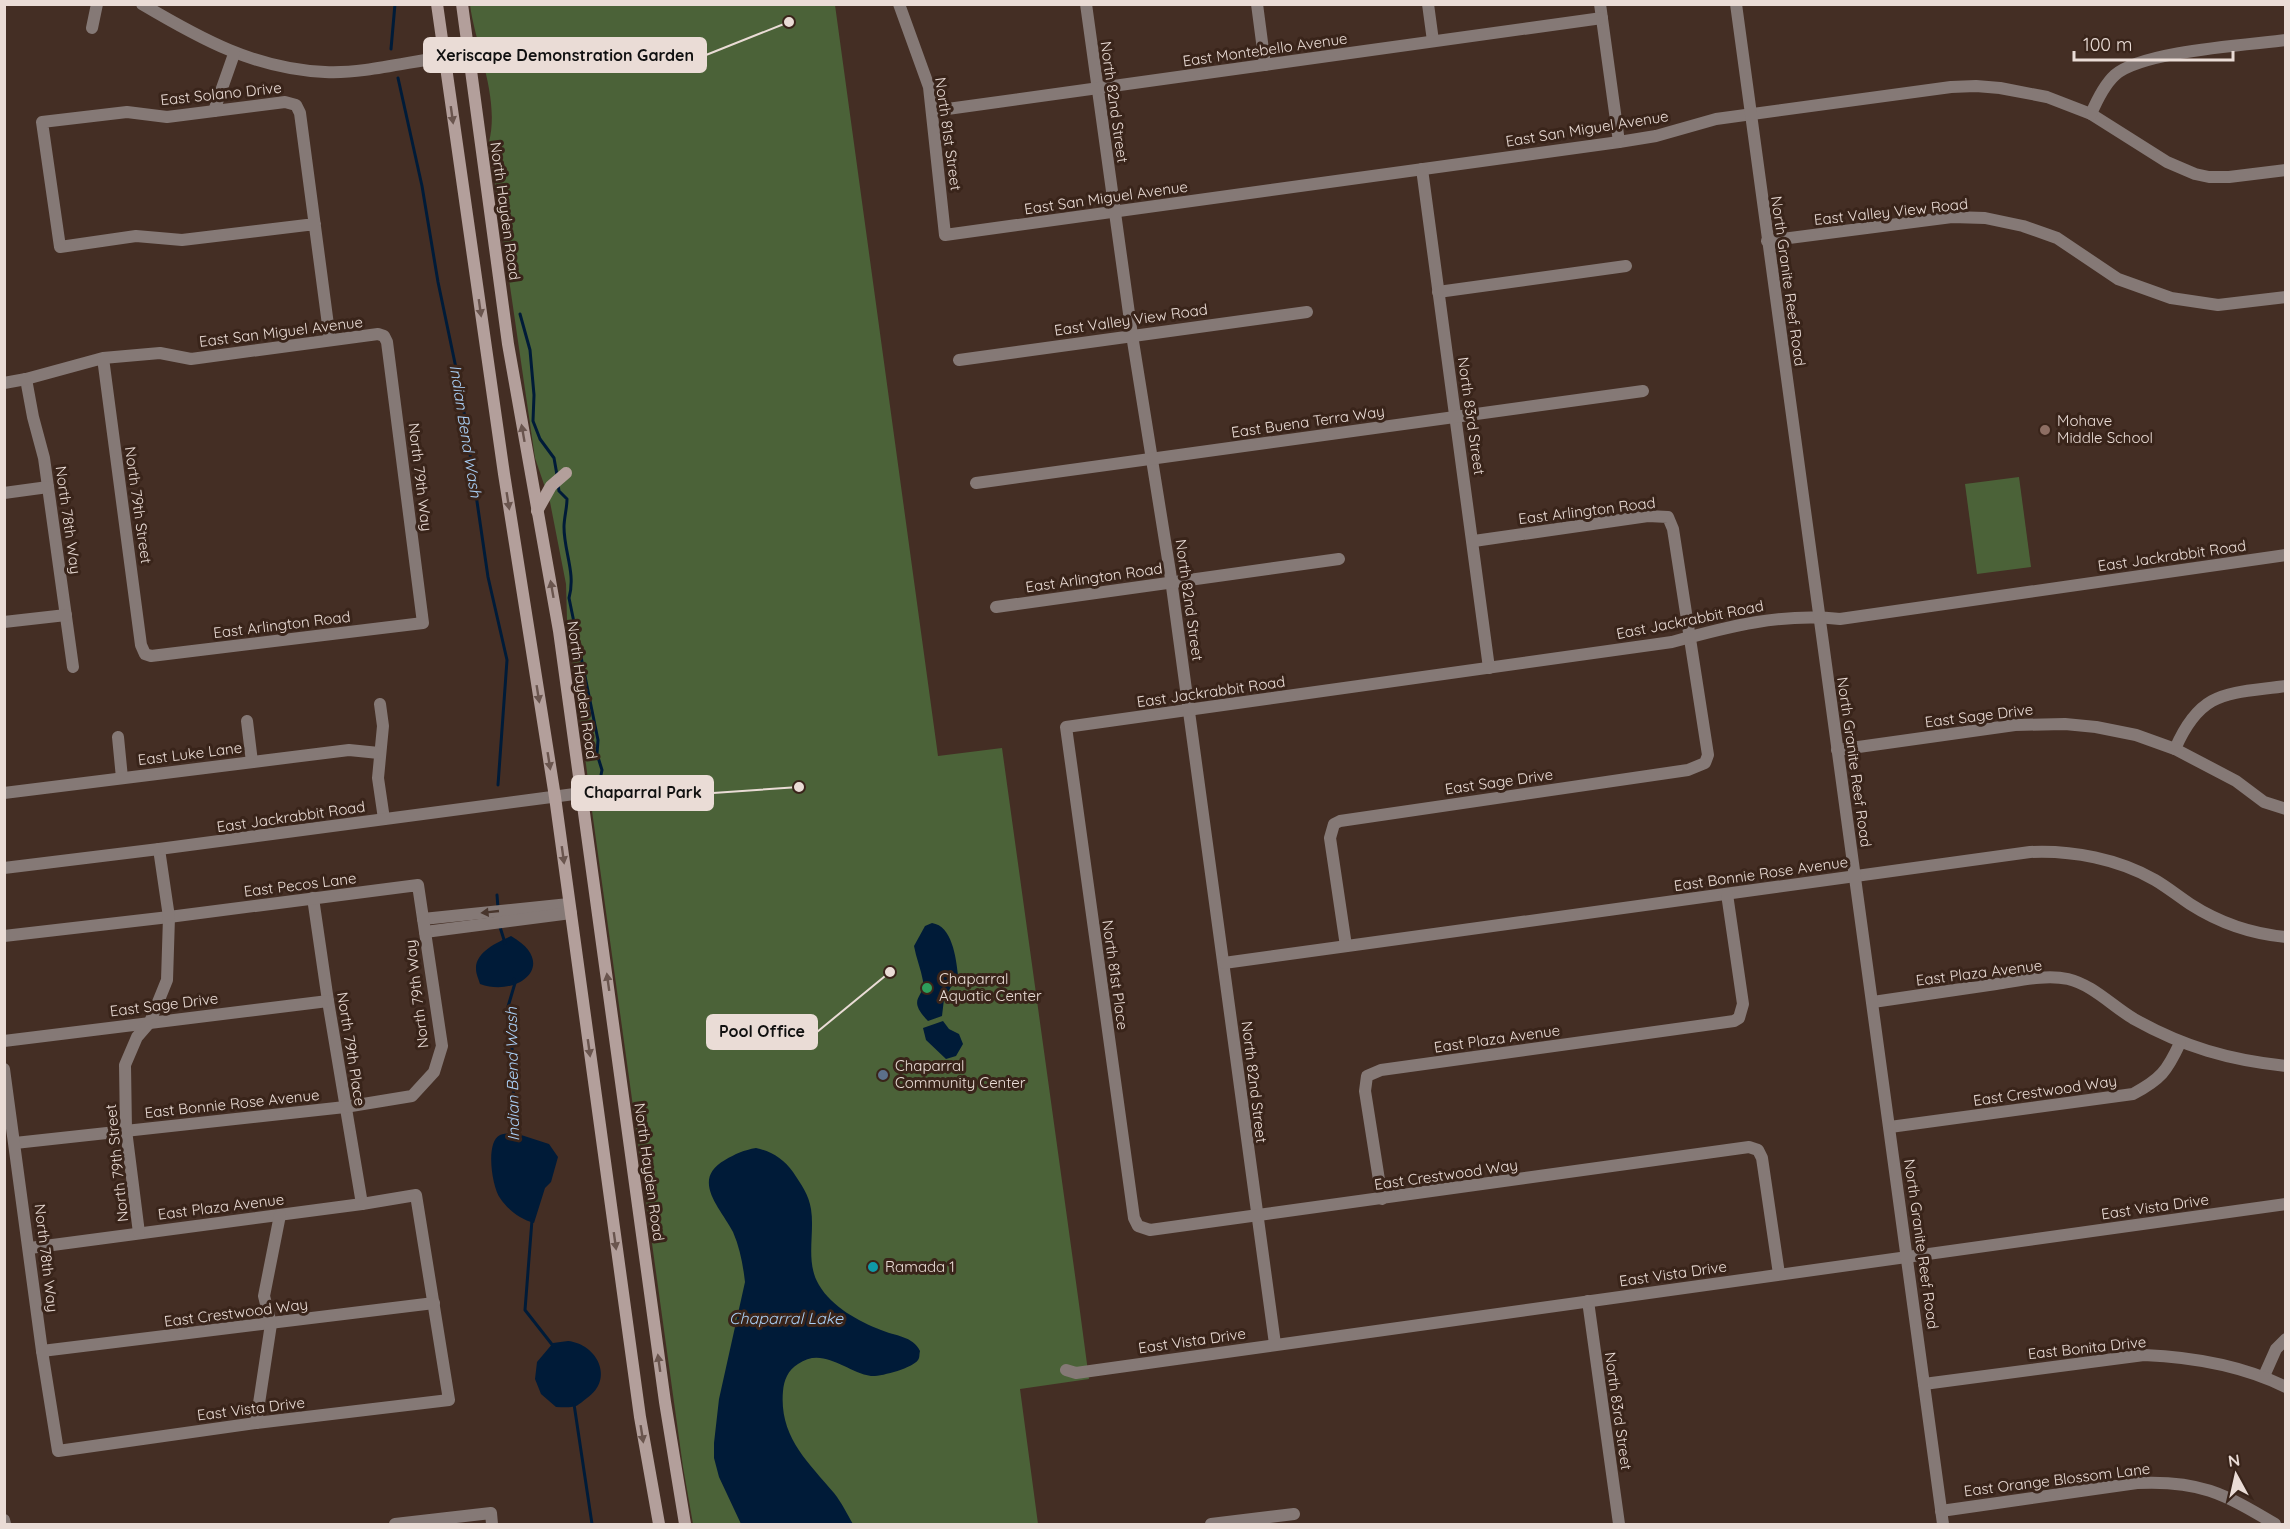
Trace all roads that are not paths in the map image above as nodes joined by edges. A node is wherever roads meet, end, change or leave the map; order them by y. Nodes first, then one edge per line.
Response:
1 (97, 4) edge
2 (142, 4) edge
3 (437, 4) edge
4 (462, 4) edge
5 (899, 4) edge
6 (1086, 4) edge
7 (1257, 4) edge
8 (1428, 4) edge
9 (1600, 4) edge
10 (1736, 4) edge
11 (1602, 18) junction
12 (92, 28) dead end
13 (2286, 40) edge
14 (1433, 41) junction
15 (234, 54) junction
16 (444, 57) junction
17 (1265, 65) junction
18 (1097, 88) junction
19 (214, 111) junction
20 (933, 111) junction
21 (1751, 114) junction
22 (2091, 114) junction
23 (1619, 142) junction
24 (1422, 169) junction
25 (2286, 170) edge
26 (1113, 212) junction
27 (315, 224) junction
28 (945, 235) joint
29 (1767, 241) junction
30 (1626, 266) dead end
31 (1438, 292) junction
32 (2286, 297) edge
33 (1307, 312) dead end
34 (1132, 335) junction
35 (384, 336) joint
36 (330, 340) junction
37 (103, 358) junction
38 (959, 360) dead end
39 (26, 379) junction
40 (4, 383) edge
41 (1644, 391) dead end
42 (1456, 417) junction
43 (1153, 459) junction
44 (566, 473) dead end
45 (976, 483) dead end
46 (48, 487) junction
47 (4, 493) edge
48 (537, 512) junction
49 (1473, 541) junction
50 (2286, 555) edge
51 (1339, 559) dead end
52 (1172, 582) junction
53 (996, 607) dead end
54 (66, 615) junction
55 (1819, 618) junction
56 (4, 622) edge
57 (423, 623) joint
58 (1690, 637) junction
59 (145, 654) joint
60 (73, 667) dead end
61 (1489, 668) junction
62 (2286, 686) edge
63 (380, 704) dead end
64 (1189, 710) junction
65 (247, 721) dead end
66 (1066, 727) joint
67 (118, 737) dead end
68 (2175, 749) junction
69 (1837, 750) junction
70 (379, 753) junction
71 (252, 762) junction
72 (122, 778) junction
73 (4, 793) edge
74 (582, 793) junction
75 (555, 797) junction
76 (2286, 810) edge
77 (384, 819) junction
78 (159, 849) junction
79 (4, 868) edge
80 (1856, 876) junction
81 (1727, 894) junction
82 (314, 898) junction
83 (570, 909) junction
84 (169, 917) junction
85 (424, 925) junction
86 (4, 936) edge
87 (2286, 937) edge
88 (1346, 946) junction
89 (1224, 963) junction
90 (328, 1001) junction
91 (1873, 1002) junction
92 (150, 1022) junction
93 (4, 1041) edge
94 (2180, 1043) junction
95 (2286, 1066) edge
96 (4, 1069) edge
97 (345, 1107) junction
98 (1890, 1127) junction
99 (126, 1130) junction
100 (15, 1143) junction
101 (1382, 1199) junction
102 (362, 1204) junction
103 (2286, 1204) edge
104 (280, 1215) junction
105 (1256, 1216) junction
106 (1138, 1226) joint
107 (139, 1233) junction
108 (30, 1248) junction
109 (1907, 1257) junction
110 (1779, 1274) junction
111 (1588, 1301) junction
112 (434, 1304) junction
113 (271, 1324) junction
114 (2286, 1339) edge
115 (1275, 1344) junction
116 (42, 1351) junction
117 (1066, 1370) dead end
118 (2264, 1376) junction
119 (1924, 1384) junction
120 (2286, 1387) edge
121 (256, 1423) junction
122 (58, 1451) joint
123 (1941, 1511) junction
124 (1293, 1514) dead end
125 (491, 1519) edge
126 (4, 1520) edge
127 (5, 1524) edge
128 (395, 1524) edge
129 (659, 1524) edge
130 (685, 1524) edge
131 (1211, 1524) edge
132 (1619, 1524) edge
133 (1943, 1524) edge
134 (2275, 1524) edge

1 - 12 street
2 - 15 street
3 - 16 main road
48 -> 4 main road, North Hayden Road
5 - 20 street, North 81st Street
6 - 18 street, North 82nd Street
7 - 17 street
8 - 14 street
9 - 11 street
10 - 21 street, North Granite Reef Road
11 - 14 street, East Montebello Avenue
11 - 23 street
13 - 22 street
14 - 17 street, East Montebello Avenue
15 - 16 street
15 - 19 street
16 -> 75 main road
17 - 18 street, East Montebello Avenue
18 - 20 street, East Montebello Avenue
18 - 26 street, North 82nd Street
19 - 27 street, East Solano Drive
19 - 27 street, East Solano Drive
20 - 28 street, North 81st Street
21 - 22 street, East San Miguel Avenue
21 - 23 street, East San Miguel Avenue
21 - 29 street, North Granite Reef Road
22 - 25 street, East San Miguel Avenue
23 - 24 street, East San Miguel Avenue
24 - 26 street, East San Miguel Avenue
24 - 31 street, North 83rd Street
26 - 28 street, East San Miguel Avenue
26 - 34 street, North 82nd Street
27 - 36 street
29 - 32 street, East Valley View Road
29 - 55 street, North Granite Reef Road
30 - 31 street
31 - 42 street, North 83rd Street
33 - 34 street, East Valley View Road
34 - 38 street, East Valley View Road
34 - 43 street, North 82nd Street
35 - 36 street, East San Miguel Avenue
35 - 57 street, North 79th Way
36 - 37 street, East San Miguel Avenue
37 - 39 street, East San Miguel Avenue
37 - 59 street, North 79th Street
39 - 40 street, East San Miguel Avenue
39 - 46 street, North 78th Way
41 - 42 street, East Buena Terra Way
42 - 43 street, East Buena Terra Way
42 - 49 street, North 83rd Street
43 - 45 street, East Buena Terra Way
43 - 52 street, North 82nd Street
44 - 48 main road
46 - 47 street
46 - 54 street, North 78th Way
74 -> 48 main road, North Hayden Road
49 - 58 street, East Arlington Road
49 - 61 street, North 83rd Street
50 - 55 street, East Jackrabbit Road
51 - 52 street, East Arlington Road
52 - 53 street, East Arlington Road
52 - 64 street, North 82nd Street
54 - 56 street
54 - 60 street, North 78th Way
55 - 58 street, East Jackrabbit Road
55 - 69 street, North Granite Reef Road
57 - 59 street, East Arlington Road
58 - 61 street, East Jackrabbit Road
58 - 88 street, East Sage Drive
61 - 64 street, East Jackrabbit Road
62 - 68 street
63 - 70 street
64 - 66 street, East Jackrabbit Road
64 - 89 street, North 82nd Street
65 - 71 street
66 - 106 street, North 81st Place
67 - 72 street
68 - 69 street, East Sage Drive
68 - 76 street, East Sage Drive
69 - 80 street, North Granite Reef Road
70 - 71 street, East Luke Lane
70 - 77 street
71 - 72 street, East Luke Lane
72 - 73 street, East Luke Lane
74 - 75 street, East Jackrabbit Road
130 -> 74 main road, North Hayden Road
75 - 77 street, East Jackrabbit Road
75 -> 83 main road
77 - 78 street, East Jackrabbit Road
78 - 79 street, East Jackrabbit Road
78 - 84 street, North 79th Street
80 - 81 street, East Bonnie Rose Avenue
80 - 87 street, East Bonnie Rose Avenue
80 - 91 street, North Granite Reef Road
81 - 88 street, East Bonnie Rose Avenue
81 - 101 street, East Plaza Avenue
82 - 84 street, East Pecos Lane
82 - 85 street, East Pecos Lane
82 - 90 street, North 79th Place
83 -> 85 street
83 -> 129 main road
84 - 86 street, East Pecos Lane
84 - 92 street, North 79th Street
85 - 97 street, North 79th Way
88 - 89 street, East Bonnie Rose Avenue
89 - 105 street, North 82nd Street
90 - 92 street, East Sage Drive
90 - 97 street, North 79th Place
91 - 94 street, East Plaza Avenue
91 - 98 street, North Granite Reef Road
92 - 93 street, East Sage Drive
92 - 99 street, North 79th Street
94 - 95 street, East Plaza Avenue
94 - 98 street, East Crestwood Way
96 - 100 street, North 78th Way
97 - 99 street, East Bonnie Rose Avenue
97 - 102 street, North 79th Place
98 - 109 street, North Granite Reef Road
99 - 100 street, East Bonnie Rose Avenue
99 - 107 street, North 79th Street
100 - 108 street, North 78th Way
101 - 105 street, East Crestwood Way
101 - 110 street, East Crestwood Way
102 - 104 street, East Plaza Avenue
102 - 112 street, East Plaza Avenue
103 - 109 street, East Vista Drive
104 - 107 street, East Plaza Avenue
104 - 113 street
105 - 106 street, East Crestwood Way
105 - 115 street, North 82nd Street
107 - 108 street, East Plaza Avenue
108 - 116 street, North 78th Way
109 - 110 street, East Vista Drive
109 - 119 street, North Granite Reef Road
110 - 111 street, East Vista Drive
111 - 115 street, East Vista Drive
111 - 132 street, North 83rd Street
112 - 113 street, East Crestwood Way
112 - 121 street, East Vista Drive
113 - 116 street, East Crestwood Way
113 - 121 street
114 - 118 street
115 - 117 street, East Vista Drive
116 - 122 street, North 78th Way
118 - 119 street, East Bonita Drive
118 - 120 street, East Bonita Drive
119 - 123 street, North Granite Reef Road
121 - 122 street, East Vista Drive
123 - 133 street, North Granite Reef Road
123 - 134 street, East Orange Blossom Lane
124 - 131 street
125 - 128 street
126 - 127 street

